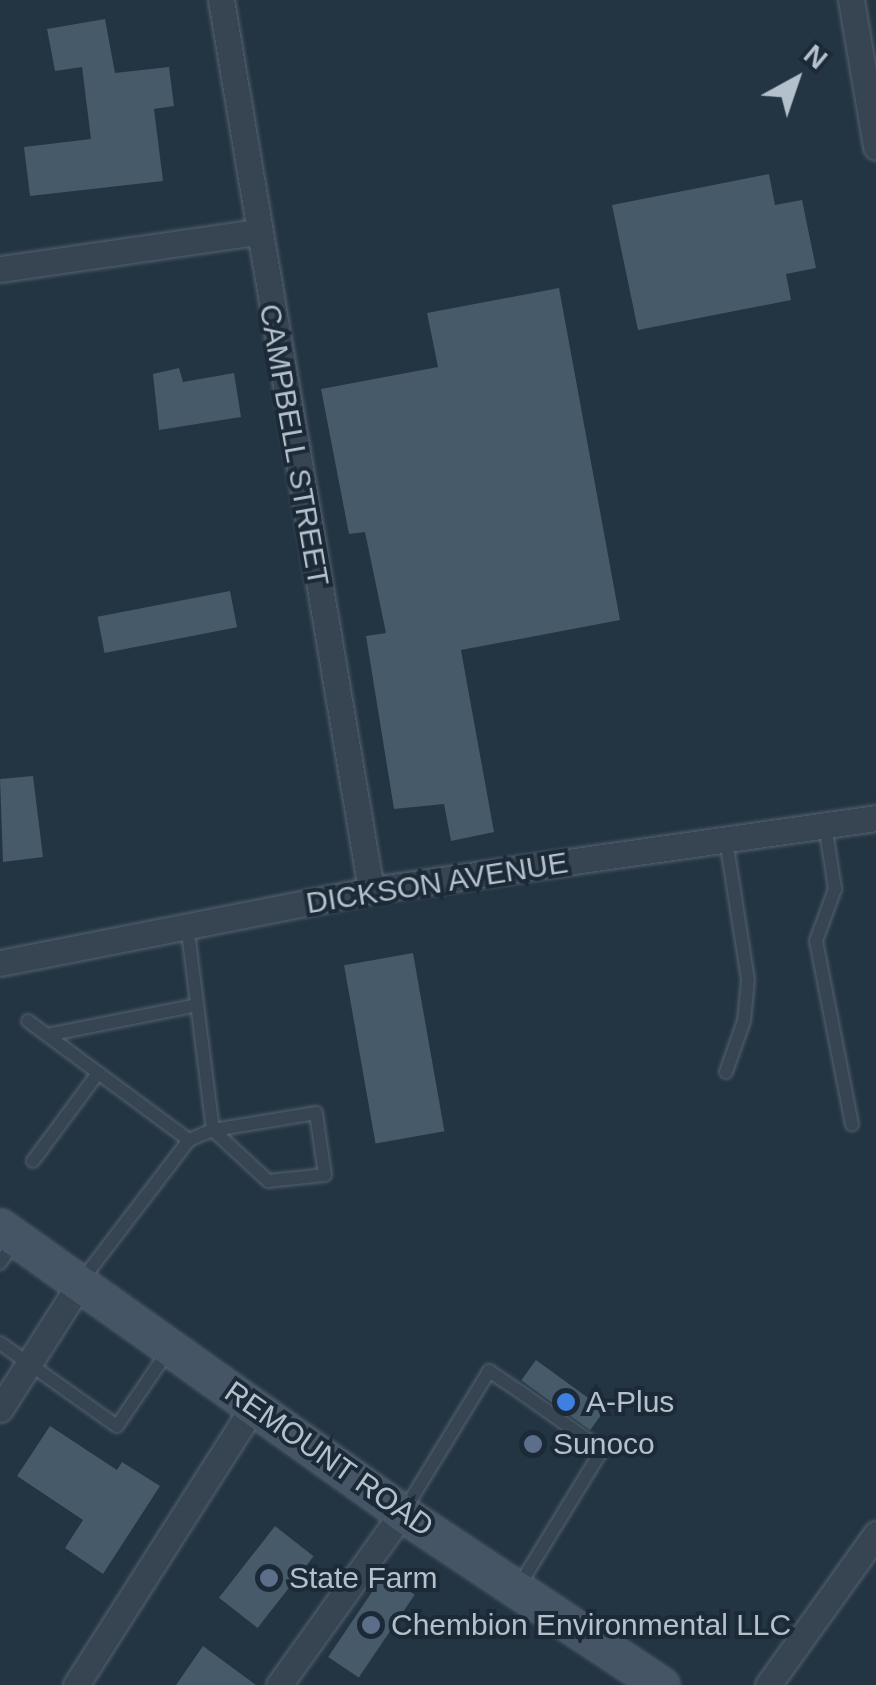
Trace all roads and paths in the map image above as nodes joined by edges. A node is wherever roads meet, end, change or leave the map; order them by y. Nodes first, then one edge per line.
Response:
1 (221, 0) edge
2 (852, 0) edge
3 (876, 147) edge
4 (257, 232) junction
5 (0, 269) edge
6 (876, 818) edge
7 (826, 825) junction
8 (726, 839) junction
9 (371, 890) junction
10 (187, 925) junction
11 (0, 964) edge
12 (197, 1005) junction
13 (28, 1021) dead end
14 (47, 1035) junction
15 (726, 1072) dead end
16 (98, 1073) junction
17 (852, 1124) dead end
18 (214, 1130) junction
19 (189, 1140) junction
20 (33, 1160) dead end
21 (5, 1243) edge
22 (81, 1282) junction
23 (0, 1343) edge
24 (171, 1346) junction
25 (30, 1363) junction
26 (254, 1406) junction
27 (0, 1410) edge
28 (402, 1513) junction
29 (876, 1534) edge
30 (517, 1589) junction
31 (76, 1685) edge
32 (279, 1685) edge
33 (661, 1685) edge
34 (768, 1685) edge

1 - 4 street, CAMPBELL STREET
2 - 3 street
4 - 5 street
4 - 9 street, CAMPBELL STREET
6 - 7 street, DICKSON AVENUE
7 - 8 street, DICKSON AVENUE
7 - 17 lane
8 - 9 street, DICKSON AVENUE
8 - 15 lane
9 - 10 street, DICKSON AVENUE
10 - 11 street, DICKSON AVENUE
10 - 12 lane
12 - 14 lane
12 - 18 lane
13 - 14 lane
14 - 16 lane
16 - 19 lane
16 - 20 lane
18 - 18 lane
18 - 19 lane
19 - 22 lane
21 - 22 main road, REMOUNT ROAD
22 - 24 main road, REMOUNT ROAD
22 - 25 street
23 - 25 lane
24 - 25 lane
24 - 26 main road, REMOUNT ROAD
25 - 27 street
26 - 28 main road, REMOUNT ROAD
26 - 31 street
28 - 30 main road, REMOUNT ROAD
28 - 30 lane
28 - 32 street
29 - 34 street
30 - 33 main road, REMOUNT ROAD

